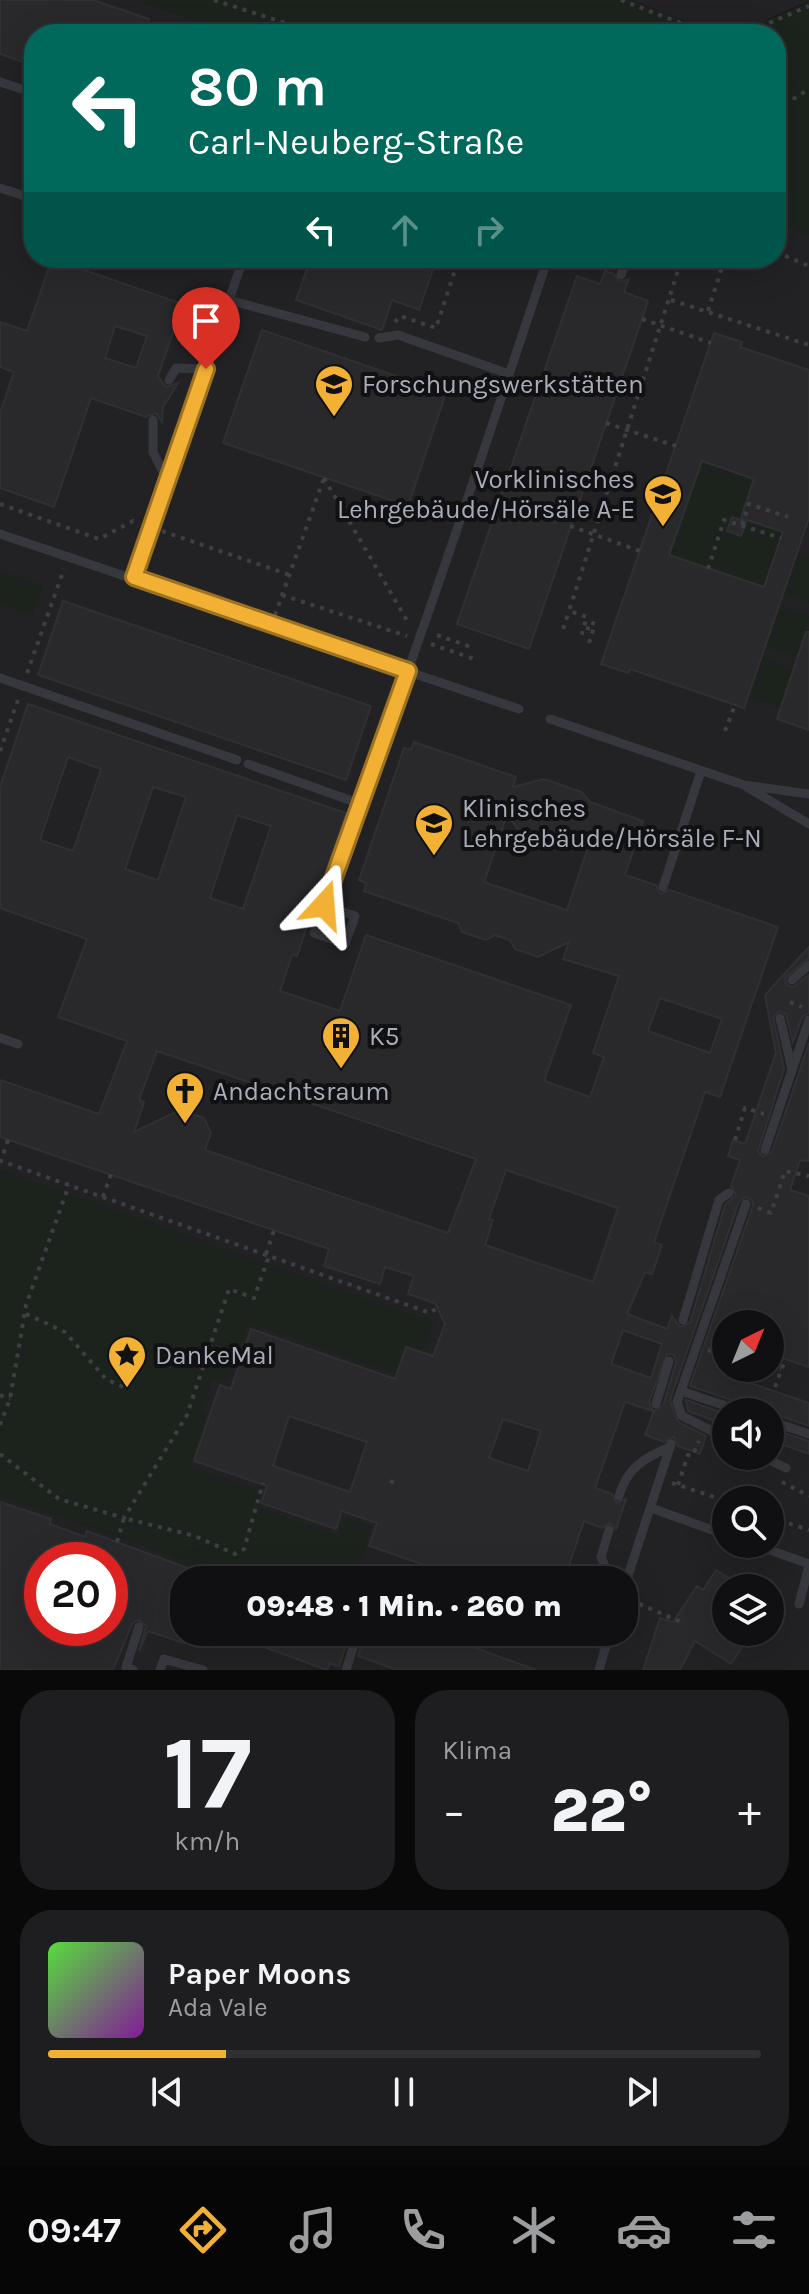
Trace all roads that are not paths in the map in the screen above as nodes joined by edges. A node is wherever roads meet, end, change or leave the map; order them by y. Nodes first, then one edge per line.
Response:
1 (0, 82) edge
2 (24, 90) edge
3 (0, 188) edge
4 (24, 196) edge
5 (240, 268) edge
6 (545, 268) edge
7 (623, 268) edge
8 (621, 275) dead end
9 (229, 300) junction
10 (365, 337) dead end
11 (379, 338) road end
12 (206, 369) junction
13 (509, 374) junction
14 (169, 380) dead end
15 (153, 420) dead end
16 (168, 482) junction
17 (0, 534) edge
18 (134, 577) junction
19 (408, 671) junction
20 (0, 678) edge
21 (519, 709) dead end
22 (550, 719) dead end
23 (237, 760) dead end
24 (248, 764) dead end
25 (701, 771) junction
26 (744, 785) junction
27 (809, 794) edge
28 (358, 803) junction
29 (809, 824) edge
30 (663, 887) dead end
31 (324, 905) junction
32 (809, 965) edge
33 (792, 980) dead end
34 (780, 1018) dead end
35 (809, 1020) edge
36 (0, 1038) edge
37 (18, 1044) dead end
38 (792, 1069) junction
39 (765, 1150) dead end
40 (729, 1193) dead end
41 (746, 1204) road end
42 (683, 1320) dead end
43 (669, 1361) dead end
44 (681, 1391) junction
45 (712, 1401) edge
46 (656, 1404) dead end
47 (784, 1426) edge
48 (712, 1431) edge
49 (809, 1434) edge
50 (619, 1496) dead end
51 (651, 1508) junction
52 (609, 1530) dead end
53 (712, 1530) edge
54 (784, 1556) edge
55 (809, 1565) edge
56 (605, 1566) edge
57 (631, 1566) edge
58 (799, 1604) dead end
59 (139, 1627) dead end
60 (354, 1646) edge
61 (606, 1646) edge
62 (133, 1670) edge
63 (160, 1670) edge
64 (203, 1670) edge
65 (346, 1670) edge
66 (599, 1670) edge

1 - 2 lane
3 - 4 lane
5 - 9 lane
6 - 13 lane
7 - 8 lane
9 - 10 lane
9 - 12 lane
11 - 13 lane
12 - 14 lane
12 - 16 lane
13 - 19 lane
15 - 16 lane
16 - 18 lane
17 - 18 lane
18 - 19 lane
19 - 21 lane
19 - 28 lane
20 - 23 lane
22 - 25 lane
24 - 28 lane
25 - 26 lane
25 - 30 lane
26 - 27 lane
26 - 29 lane
28 - 31 lane
31 - 31 lane
32 - 33 lane
34 - 38 lane
35 - 38 lane
36 - 37 lane
38 - 39 lane
40 - 42 lane
41 - 44 lane
43 - 46 lane
44 - 45 lane
44 - 48 lane
47 - 49 lane
50 - 51 lane
51 - 53 lane
51 - 57 lane
52 - 56 lane
54 - 55 lane
55 - 58 lane
59 - 62 lane
60 - 65 lane
61 - 66 lane
63 - 64 lane

